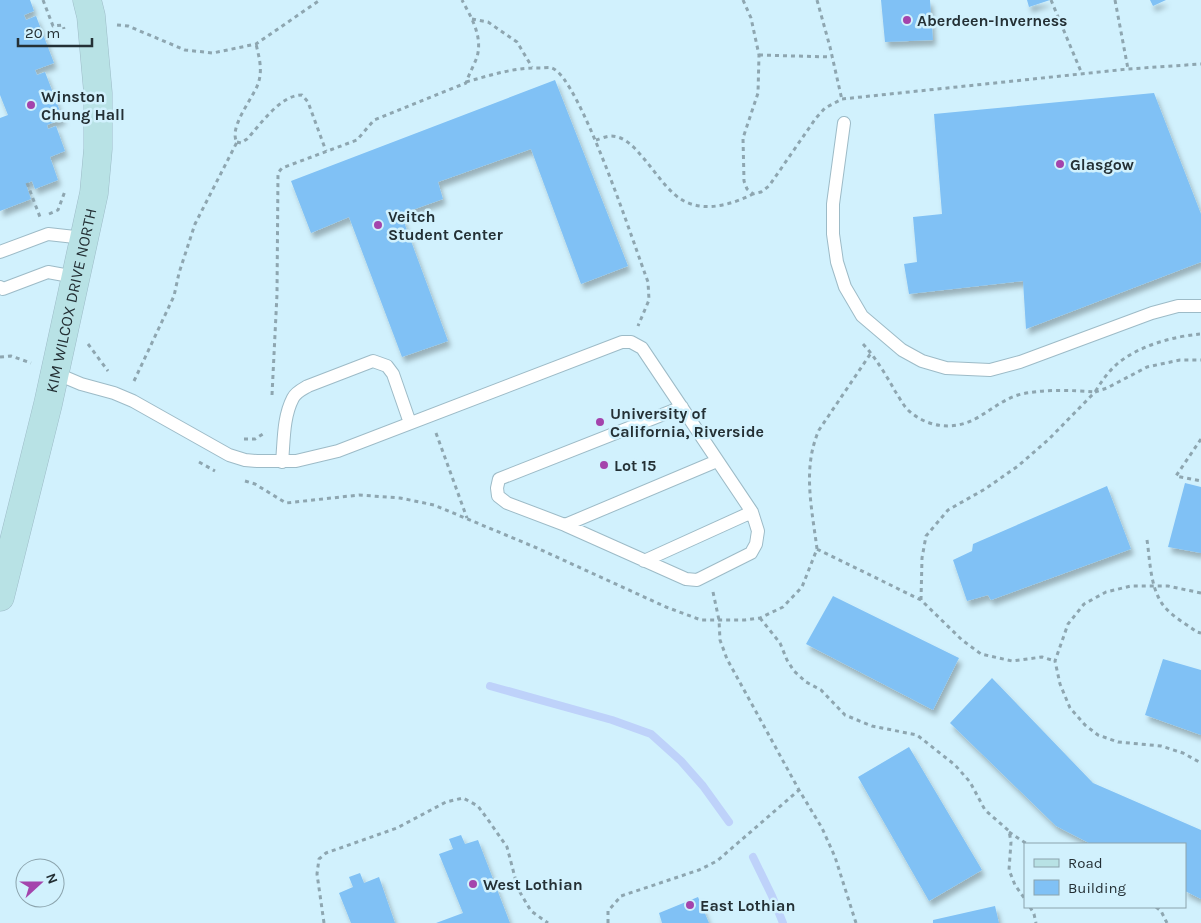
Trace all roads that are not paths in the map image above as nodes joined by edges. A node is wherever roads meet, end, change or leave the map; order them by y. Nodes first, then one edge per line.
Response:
1 (87, 0) edge
2 (844, 124) dead end
3 (84, 238) junction
4 (0, 252) edge
5 (76, 277) junction
6 (0, 287) edge
7 (1200, 306) edge
8 (55, 373) junction
9 (682, 407) junction
10 (410, 423) junction
11 (717, 461) junction
12 (282, 462) junction
13 (752, 512) junction
14 (565, 525) junction
15 (5, 550) edge
16 (644, 560) junction
17 (0, 597) edge

1 - 3 street, KIM WILCOX DRIVE NORTH
2 - 7 lane
3 - 4 lane
3 - 5 street, KIM WILCOX DRIVE NORTH
5 - 6 lane
5 - 8 street, KIM WILCOX DRIVE NORTH
8 - 12 lane
8 - 15 street, KIM WILCOX DRIVE NORTH
9 - 10 lane
9 - 11 lane
9 - 14 lane
10 - 12 lane
10 - 12 lane
11 - 13 lane
11 - 14 lane
13 - 16 lane
13 - 16 lane
14 - 16 lane
15 - 17 street, KIM WILCOX DRIVE NORTH

